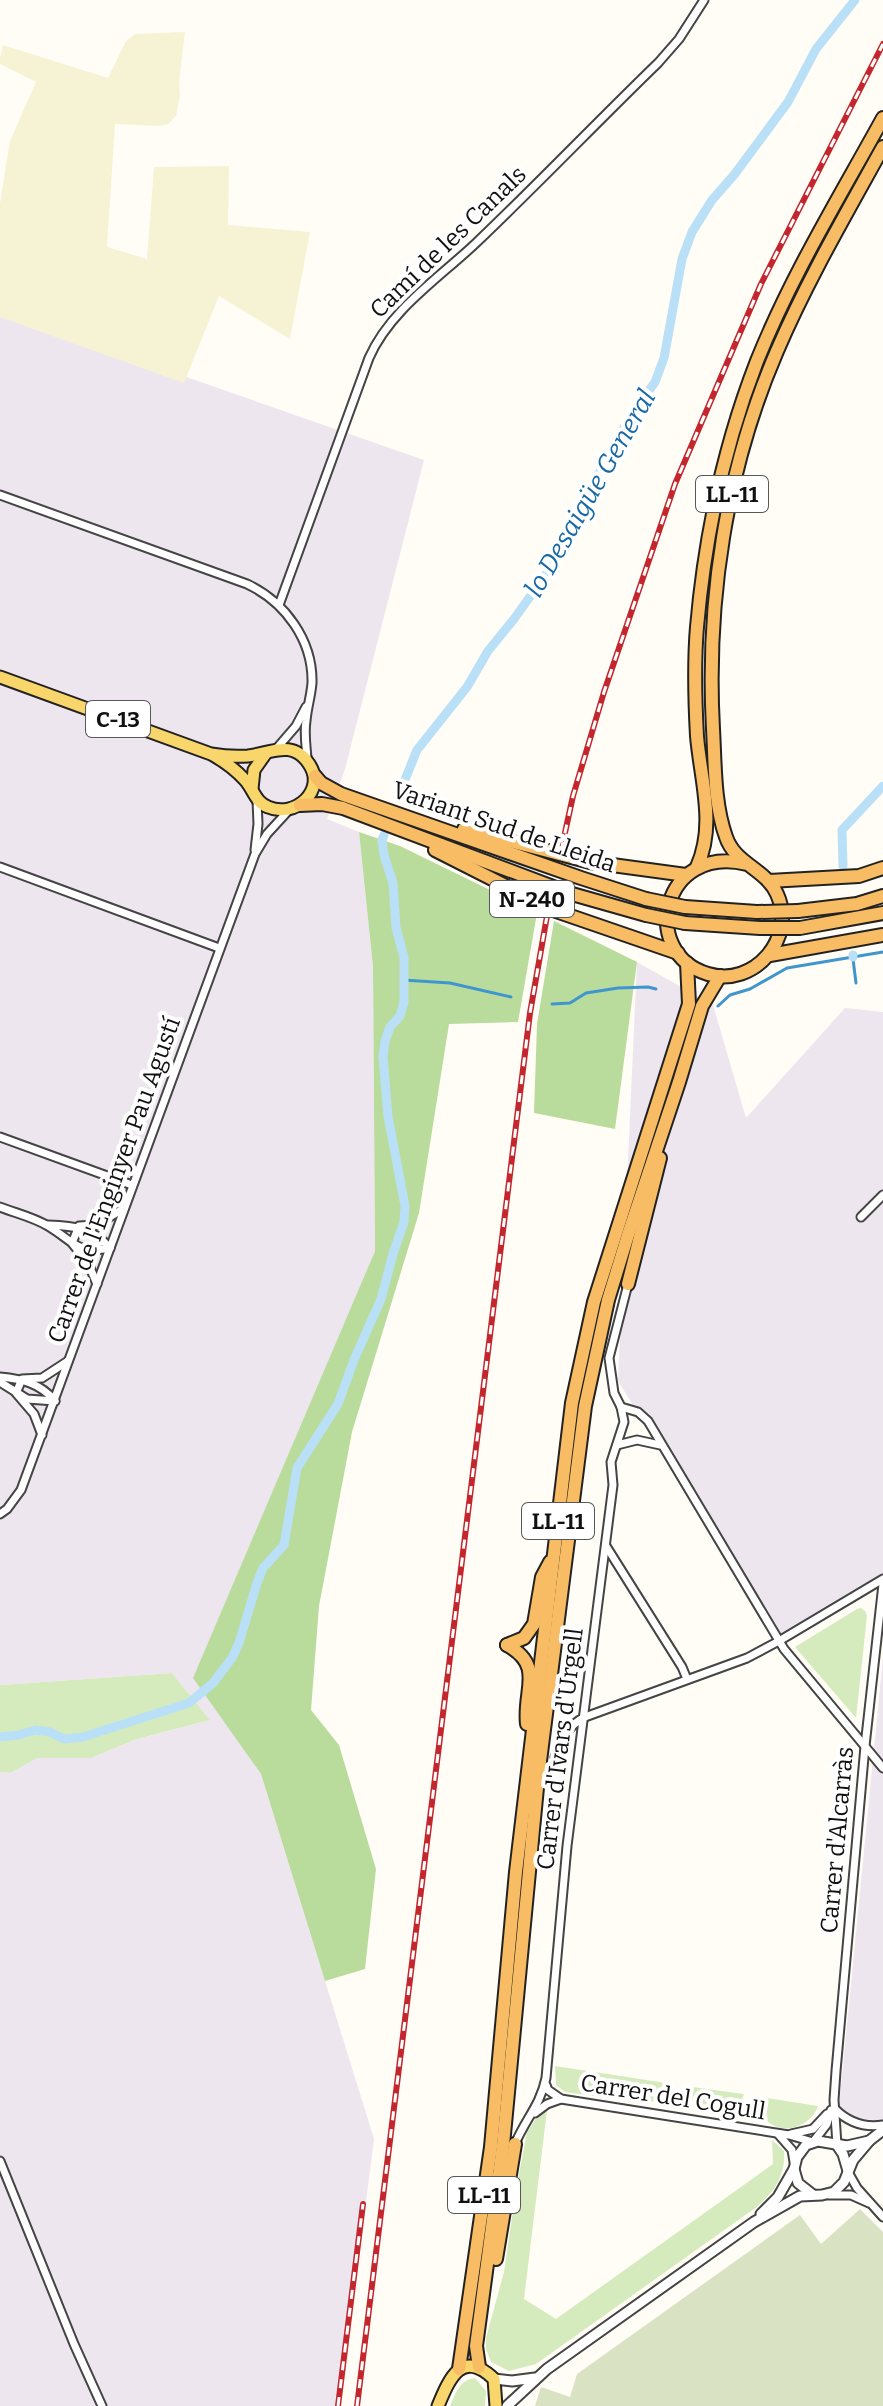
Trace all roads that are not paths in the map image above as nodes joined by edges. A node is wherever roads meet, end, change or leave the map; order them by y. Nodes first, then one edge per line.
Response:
1 (704, 0) edge
2 (883, 118) edge
3 (883, 147) edge
4 (0, 495) edge
5 (279, 605) junction
6 (0, 677) edge
7 (310, 698) junction
8 (272, 751) junction
9 (211, 754) junction
10 (307, 760) junction
11 (315, 776) junction
12 (255, 794) junction
13 (296, 807) junction
14 (399, 813) junction
15 (394, 826) junction
16 (255, 854) junction
17 (747, 864) junction
18 (0, 867) edge
19 (697, 867) junction
20 (883, 868) edge
21 (686, 875) junction
22 (769, 881) junction
23 (883, 896) edge
24 (883, 913) edge
25 (883, 935) edge
26 (219, 948) junction
27 (678, 953) junction
28 (770, 955) junction
29 (687, 963) junction
30 (720, 976) junction
31 (679, 1082) junction
32 (0, 1137) edge
33 (132, 1185) junction
34 (883, 1195) edge
35 (0, 1207) edge
36 (123, 1209) junction
37 (861, 1217) dead end
38 (46, 1224) junction
39 (79, 1226) junction
40 (72, 1243) junction
41 (110, 1248) junction
42 (97, 1284) junction
43 (628, 1284) joint
44 (70, 1360) junction
45 (22, 1379) junction
46 (0, 1380) edge
47 (16, 1393) junction
48 (55, 1401) junction
49 (621, 1407) junction
50 (42, 1435) junction
51 (617, 1445) junction
52 (660, 1445) junction
53 (0, 1514) edge
54 (606, 1546) junction
55 (554, 1552) junction
56 (883, 1582) edge
57 (779, 1641) junction
58 (687, 1679) junction
59 (585, 1717) junction
60 (532, 1737) junction
61 (865, 1746) junction
62 (555, 1757) dead end
63 (883, 1768) edge
64 (546, 2078) junction
65 (561, 2099) junction
66 (834, 2105) junction
67 (532, 2115) junction
68 (883, 2127) edge
69 (778, 2134) junction
70 (789, 2135) junction
71 (869, 2141) junction
72 (813, 2142) junction
73 (515, 2144) joint
74 (837, 2145) junction
75 (0, 2161) edge
76 (794, 2167) junction
77 (848, 2171) junction
78 (822, 2195) junction
79 (869, 2203) junction
80 (883, 2217) edge
81 (754, 2222) junction
82 (480, 2324) junction
83 (479, 2367) junction
84 (459, 2369) junction
85 (535, 2378) junction
86 (494, 2379) junction
87 (102, 2406) edge
88 (438, 2406) edge
89 (496, 2406) edge
90 (507, 2406) edge

1 - 5 street, Camí de les Canals
2 - 19 highway, LL-11
3 - 17 highway, LL-11
4 - 5 street
5 - 7 street
6 - 9 main road, C-13
7 - 8 street
7 - 10 street
8 - 9 main road, C-13
8 - 10 main road, C-13
8 - 12 main road
9 - 12 main road, C-13
10 - 11 main road
11 - 13 main road
11 - 14 highway, Variant Sud de Lleida / N-240
12 - 13 main road, C-13
12 - 16 street, Carrer de l'Enginyer Pau Agustí
13 - 15 highway, Variant Sud de Lleida / N-240
13 - 16 street, Carrer de l'Enginyer Pau Agustí
14 - 21 highway, N-240
14 - 23 highway, Variant Sud de Lleida / N-240, bridge
15 - 24 highway, Variant Sud de Lleida / N-240, bridge
15 - 27 highway, N-240
16 - 26 street, Carrer de l'Enginyer Pau Agustí
17 - 19 highway
17 - 22 highway, LL-11
18 - 26 street
19 - 21 highway
20 - 22 highway
21 - 27 highway
22 - 28 highway
25 - 28 highway
26 - 33 street, Carrer de l'Enginyer Pau Agustí
27 - 29 highway
28 - 30 highway
29 - 30 highway
29 - 55 highway, LL-11
30 - 31 highway, LL-11
31 - 43 highway
31 - 82 highway, LL-11
32 - 33 street
33 - 36 street, Carrer de l'Enginyer Pau Agustí
34 - 37 street
35 - 38 street
36 - 39 street
36 - 41 street, Carrer de l'Enginyer Pau Agustí
38 - 39 street
38 - 40 street
39 - 40 street
39 - 41 street
40 - 41 street
40 - 42 street
41 - 42 street, Carrer de l'Enginyer Pau Agustí
42 - 44 street, Carrer de l'Enginyer Pau Agustí
43 - 49 street, Carrer d'Ivars d'Urgell
44 - 45 street
44 - 48 street, Carrer de l'Enginyer Pau Agustí
45 - 46 street
45 - 47 street
45 - 48 street
46 - 47 street
47 - 48 street
47 - 50 street
48 - 50 street, Carrer de l'Enginyer Pau Agustí
49 - 51 street, Carrer d'Ivars d'Urgell
49 - 52 street
50 - 53 street, Carrer de l'Enginyer Pau Agustí
51 - 52 street
51 - 54 street, Carrer d'Ivars d'Urgell
52 - 57 street
54 - 58 street
54 - 59 street, Carrer d'Ivars d'Urgell
55 - 60 highway, LL-11
55 - 60 highway
56 - 57 street
56 - 61 street, Carrer d'Alcarràs
57 - 58 street
57 - 61 street
58 - 59 street
59 - 62 street
59 - 64 street, Carrer d'Ivars d'Urgell
60 - 84 highway, LL-11
61 - 63 street
61 - 66 street, Carrer d'Alcarràs
64 - 65 street
64 - 67 street, Carrer d'Ivars d'Urgell
65 - 67 street
65 - 69 street, Carrer del Cogull
66 - 68 street
66 - 70 street
66 - 72 street, Carrer d'Alcarràs
66 - 74 street, Carrer d'Alcarràs
67 - 73 street, Carrer d'Ivars d'Urgell
68 - 71 street
69 - 70 street, Carrer del Cogull
69 - 76 street, Carrer del Cogull
70 - 72 street, Carrer del Cogull
71 - 74 street
71 - 77 street
72 - 74 street
72 - 76 street
73 - 82 highway
74 - 77 street
75 - 87 street
76 - 78 street
76 - 81 street
77 - 78 street
77 - 79 street
78 - 79 street
78 - 81 street
79 - 80 street
81 - 85 street
82 - 83 highway, LL-11
83 - 84 main road
83 - 86 main road
84 - 88 main road, LL-11
85 - 86 street
85 - 90 street
86 - 89 main road

